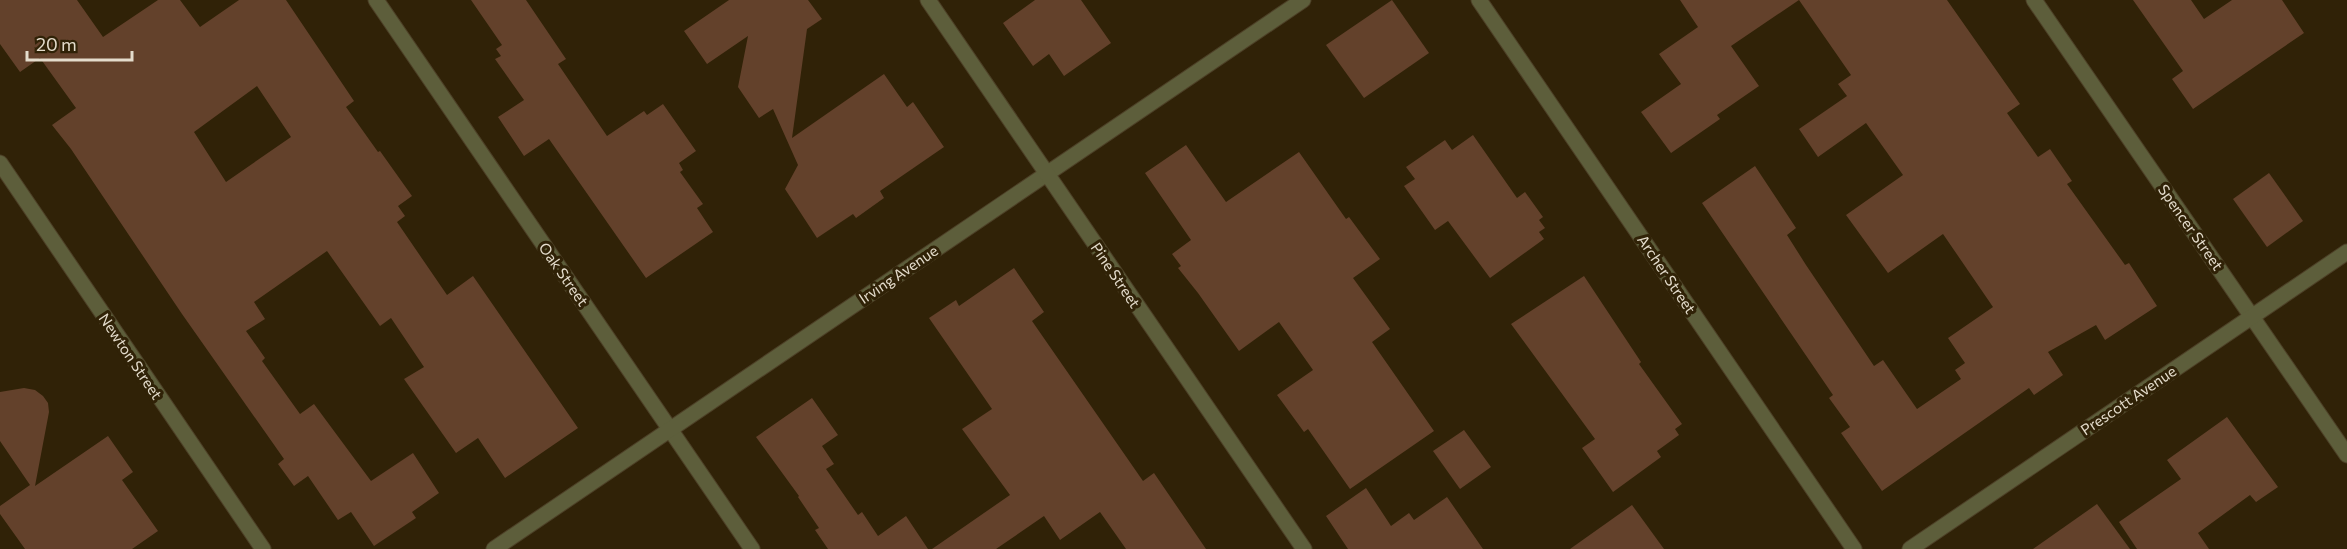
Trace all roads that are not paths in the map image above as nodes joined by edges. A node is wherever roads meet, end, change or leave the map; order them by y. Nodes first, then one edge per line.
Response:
1 (376, 0) edge
2 (928, 0) edge
3 (1303, 0) edge
4 (1479, 0) edge
5 (2034, 0) edge
6 (0, 163) edge
7 (1046, 173) junction
8 (2347, 252) edge
9 (2252, 316) junction
10 (671, 429) junction
11 (2347, 455) edge
12 (263, 549) edge
13 (494, 549) edge
14 (752, 549) edge
15 (1304, 549) edge
16 (1854, 549) edge
17 (1910, 549) edge

1 - 10 street, Oak Street
2 - 7 street, Pine Street
3 - 7 street, Irving Avenue
4 - 16 street, Archer Street
5 - 9 street, Spencer Street
6 - 12 street, Newton Street
7 - 10 street, Irving Avenue
7 - 15 street, Pine Street
8 - 9 street, Prescott Avenue
9 - 11 street, Spencer Street
9 - 17 street, Prescott Avenue
10 - 13 street, Irving Avenue
10 - 14 street, Oak Street

